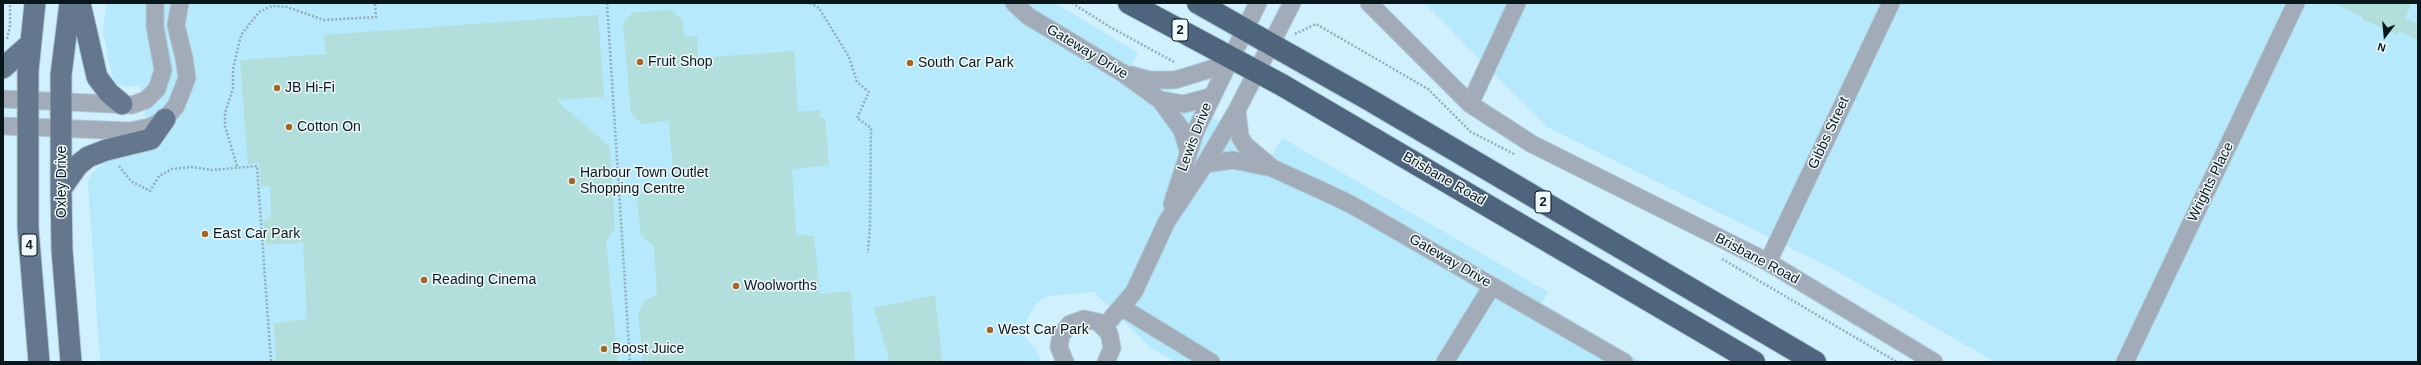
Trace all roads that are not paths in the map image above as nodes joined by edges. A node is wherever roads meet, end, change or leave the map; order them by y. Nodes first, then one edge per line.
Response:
1 (35, 3) edge
2 (70, 3) edge
3 (80, 3) edge
4 (155, 3) edge
5 (180, 3) edge
6 (1014, 3) edge
7 (1129, 3) edge
8 (1198, 3) edge
9 (1258, 3) edge
10 (1292, 3) edge
11 (1369, 3) edge
12 (1517, 3) edge
13 (1890, 3) edge
14 (2296, 3) edge
15 (1245, 28) junction
16 (1271, 43) junction
17 (30, 44) junction
18 (1229, 60) junction
19 (3, 68) edge
20 (1257, 71) junction
21 (1121, 72) junction
22 (1210, 97) junction
23 (3, 98) edge
24 (27, 100) junction
25 (1160, 100) junction
26 (62, 101) junction
27 (122, 104) junction
28 (1470, 104) junction
29 (1236, 110) junction
30 (165, 119) junction
31 (3, 126) edge
32 (27, 127) junction
33 (62, 128) junction
34 (1188, 150) junction
35 (1205, 164) junction
36 (1272, 168) junction
37 (61, 189) junction
38 (1167, 221) junction
39 (1768, 262) junction
40 (1492, 286) junction
41 (1121, 307) junction
42 (1104, 327) junction
43 (39, 362) edge
44 (71, 362) edge
45 (1065, 362) edge
46 (1106, 362) edge
47 (1212, 362) edge
48 (1445, 362) edge
49 (1624, 362) edge
50 (1754, 362) edge
51 (1815, 362) edge
52 (1934, 362) edge
53 (2125, 362) edge

1 - 17 main road, 4
2 - 26 main road, Oxley Drive
3 - 27 main road
4 - 27 street
5 - 30 street
6 - 21 street, Gateway Drive
7 - 18 highway, Brisbane Road / 2
8 - 15 highway, 2
9 - 15 street
10 - 16 street
11 - 28 street, Brisbane Road
12 - 28 street
13 - 39 street, Gibbs Street
14 - 53 street, Wrights Place
15 - 16 highway, 2
15 - 18 street, Lewis Drive
16 - 20 street, Lewis Drive
16 - 51 highway, 2
17 - 19 main road
17 - 24 main road, 4
18 - 20 highway, Brisbane Road / 2
18 - 21 street
18 - 22 street, Lewis Drive
20 - 29 street, Lewis Drive
20 - 50 highway, Brisbane Road / 2
21 - 25 street, Gateway Drive
22 - 25 street, Gateway Drive
22 - 34 street, Lewis Drive
23 - 24 street
24 - 26 street
24 - 32 main road, 4
25 - 34 street, Gateway Drive
26 - 27 street
26 - 33 main road, Oxley Drive
28 - 39 street, Brisbane Road
29 - 35 street, Lewis Drive
29 - 36 street, Gateway Drive
30 - 33 street
30 - 37 main road
31 - 32 street
32 - 33 street
32 - 43 main road, 4
33 - 37 main road, Oxley Drive
34 - 38 street, Lewis Drive
35 - 36 street, Gateway Drive
35 - 38 street, Lewis Drive
36 - 40 street, Gateway Drive
37 - 44 main road, Oxley Drive
38 - 41 street, Lewis Drive
39 - 52 street, Brisbane Road
40 - 48 street
40 - 49 street, Gateway Drive
41 - 42 street, Lewis Drive
41 - 47 street
42 - 45 street
42 - 46 street

